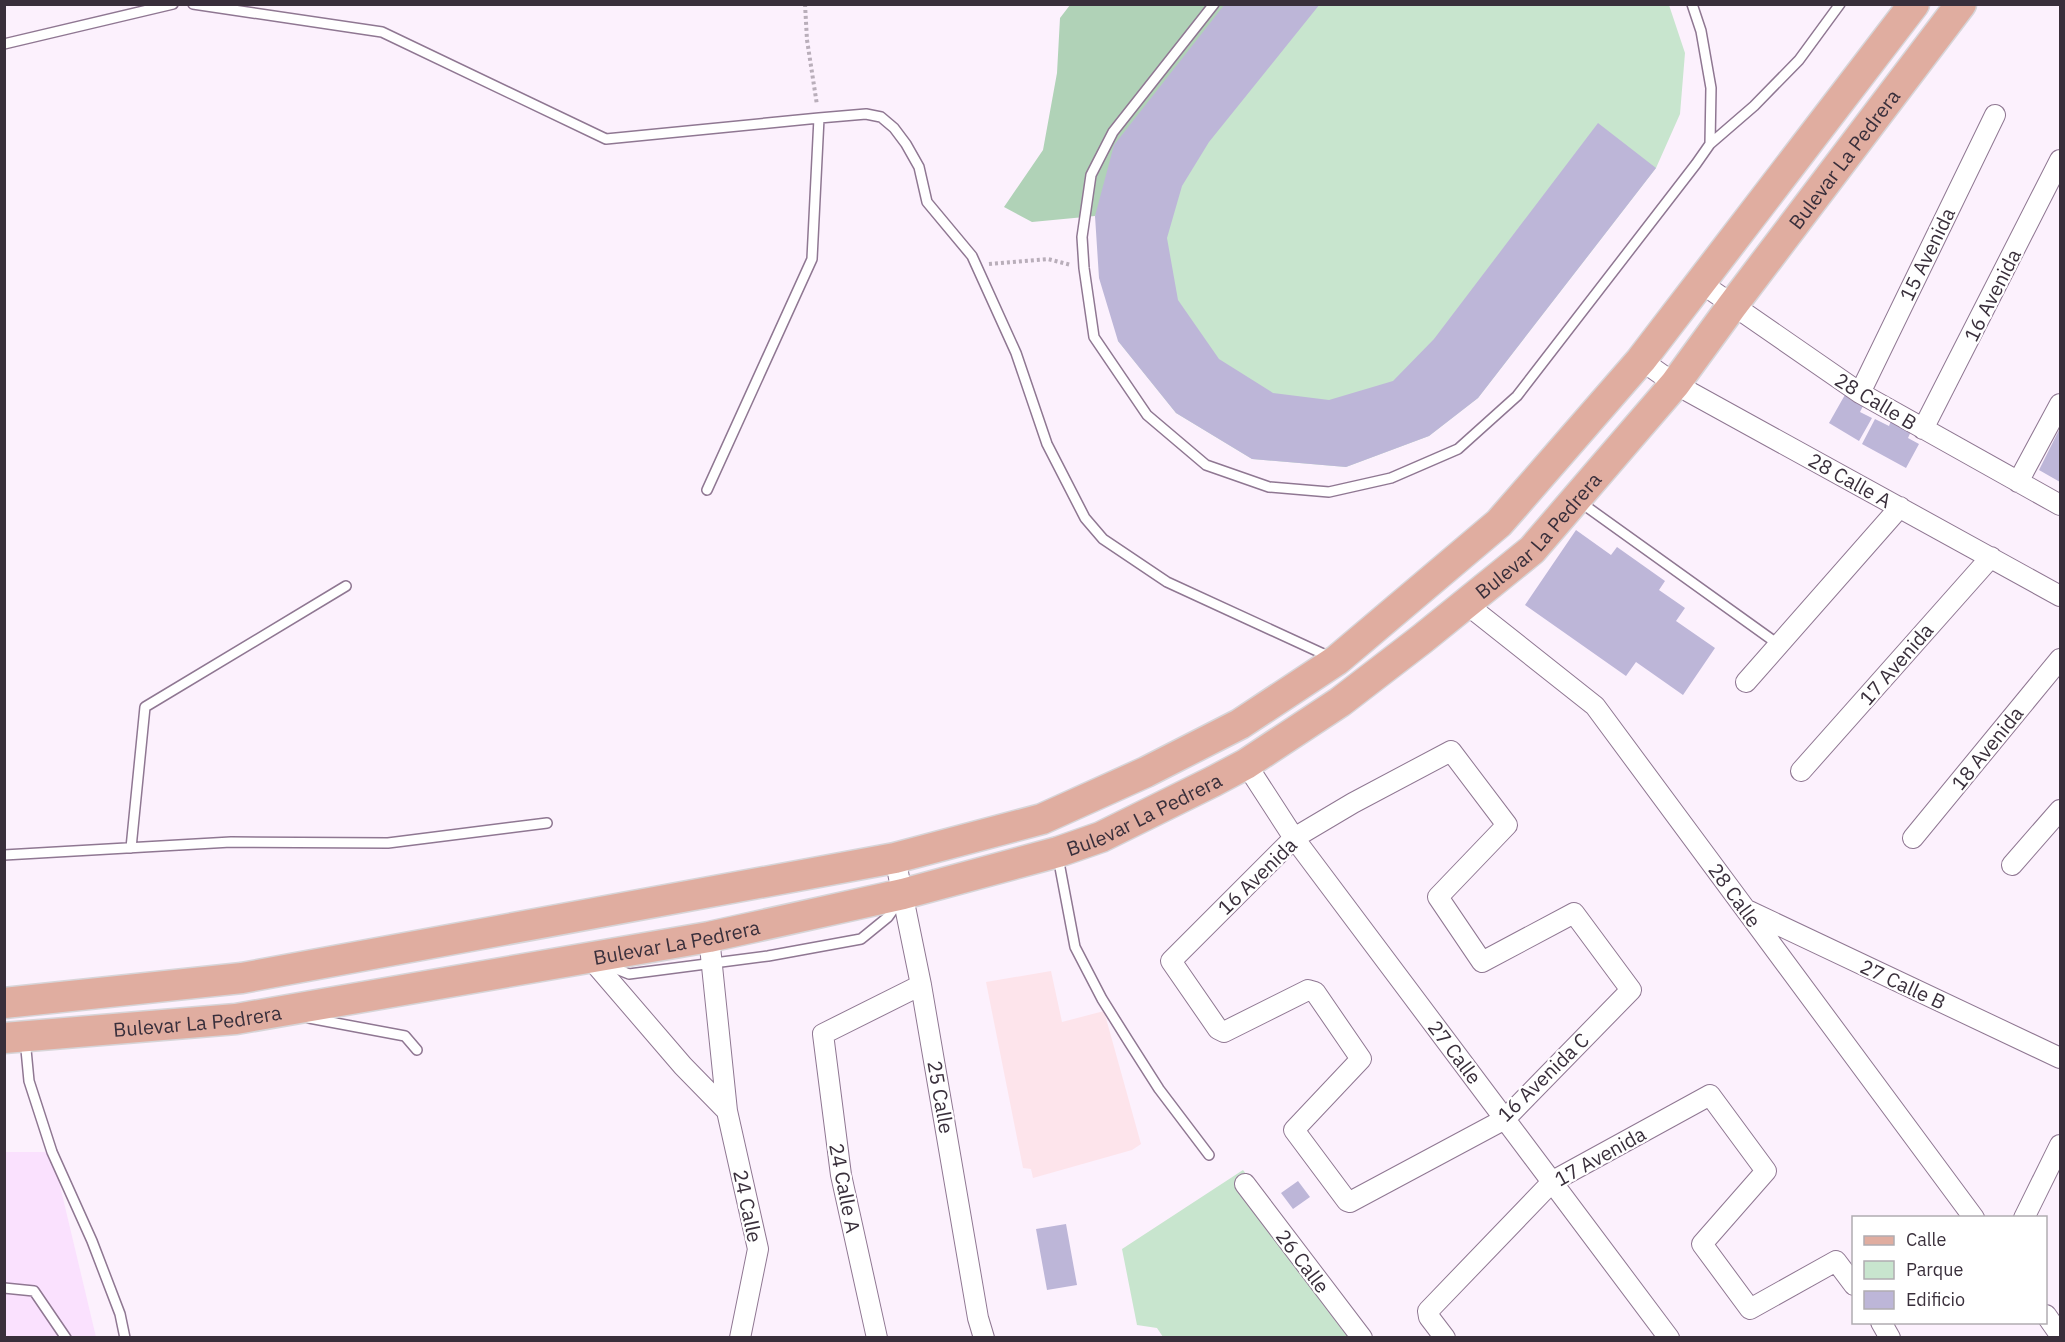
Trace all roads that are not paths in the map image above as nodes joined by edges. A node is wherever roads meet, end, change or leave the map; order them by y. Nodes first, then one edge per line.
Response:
1 (173, 4) edge
2 (193, 4) edge
3 (1214, 4) edge
4 (1692, 4) edge
5 (1840, 4) edge
6 (1914, 4) edge
7 (1961, 4) edge
8 (4, 44) edge
9 (1995, 115) dead end
10 (819, 118) junction
11 (1710, 144) junction
12 (2061, 160) edge
13 (1701, 283) junction
14 (1732, 306) junction
15 (1641, 360) junction
16 (1675, 384) junction
17 (1860, 393) junction
18 (2061, 404) edge
19 (1923, 429) junction
20 (2018, 482) junction
21 (707, 490) dead end
22 (1576, 498) junction
23 (2061, 505) edge
24 (1900, 507) junction
25 (1991, 557) junction
26 (346, 586) dead end
27 (2061, 596) edge
28 (1465, 603) junction
29 (1779, 644) junction
30 (2061, 659) edge
31 (1337, 660) junction
32 (1746, 682) dead end
33 (1246, 764) junction
34 (1801, 771) dead end
35 (2061, 810) edge
36 (547, 823) dead end
37 (1294, 838) junction
38 (1913, 838) dead end
39 (131, 848) junction
40 (1058, 852) junction
41 (4, 855) edge
42 (895, 858) junction
43 (2012, 865) dead end
44 (903, 894) junction
45 (1746, 910) junction
46 (711, 951) junction
47 (591, 959) junction
48 (921, 985) junction
49 (1631, 990) joint
50 (4, 1002) edge
51 (280, 1012) junction
52 (14, 1037) edge
53 (417, 1050) dead end
54 (2061, 1058) edge
55 (727, 1111) junction
56 (1505, 1119) junction
57 (2061, 1145) edge
58 (1209, 1155) dead end
59 (1552, 1181) junction
60 (1245, 1184) dead end
61 (1350, 1202) joint
62 (1973, 1216) edge
63 (2025, 1216) edge
64 (1852, 1282) edge
65 (4, 1288) edge
66 (2047, 1316) edge
67 (2061, 1335) edge
68 (66, 1338) edge
69 (126, 1338) edge
70 (740, 1338) edge
71 (877, 1338) edge
72 (984, 1338) edge
73 (1362, 1338) edge
74 (1445, 1338) edge
75 (1669, 1338) edge

1 - 8 lane
2 - 10 lane
3 - 11 lane
4 - 11 lane
5 - 11 lane
6 - 13 main road, Bulevar La Pedrera
7 - 14 main road, Bulevar La Pedrera
9 - 17 street, 15 Avenida
10 - 21 lane
10 - 31 lane
12 - 19 street, 16 Avenida
13 - 14 street, 28 Calle B
13 - 15 main road, Bulevar La Pedrera
14 - 16 main road, Bulevar La Pedrera
14 - 17 street, 28 Calle B
15 - 16 street, 28 Calle A
15 - 31 main road, Bulevar La Pedrera
16 - 22 main road, Bulevar La Pedrera
16 - 24 street, 28 Calle A
17 - 19 street, 28 Calle B
18 - 20 street
19 - 20 street, 28 Calle B
20 - 23 street, 28 Calle B
22 - 28 main road, Bulevar La Pedrera
22 - 29 lane
24 - 25 street, 28 Calle A
24 - 29 street
25 - 27 street, 28 Calle A
25 - 34 street, 17 Avenida
26 - 39 lane
28 - 33 main road, Bulevar La Pedrera
28 - 45 street, 28 Calle
29 - 32 street
30 - 38 street, 18 Avenida
31 - 42 main road, Bulevar La Pedrera
33 - 37 street, 27 Calle
33 - 40 main road, Bulevar La Pedrera
35 - 43 street
36 - 39 lane
37 - 49 street, 16 Avenida
37 - 56 street, 27 Calle
37 - 61 street, 16 Avenida
39 - 41 lane
40 - 44 main road, Bulevar La Pedrera
40 - 58 lane
42 - 44 street, 25 Calle
42 - 50 main road, Bulevar La Pedrera
44 - 46 main road, Bulevar La Pedrera
44 - 48 street, 25 Calle
45 - 54 street, 27 Calle B
45 - 62 street, 28 Calle
46 - 47 main road, Bulevar La Pedrera
46 - 55 street, 24 Calle
47 - 51 main road, Bulevar La Pedrera
47 - 55 street
48 - 71 street, 24 Calle A
48 - 72 street, 25 Calle
49 - 56 street, 16 Avenida C
51 - 52 main road, Bulevar La Pedrera
51 - 53 lane
52 - 69 lane
55 - 70 street, 24 Calle
56 - 59 street, 27 Calle
56 - 61 street, 16 Avenida C
57 - 63 street
59 - 64 street, 17 Avenida
59 - 74 street, 17 Avenida
59 - 75 street, 27 Calle
60 - 73 street, 26 Calle
65 - 68 lane
66 - 67 street

